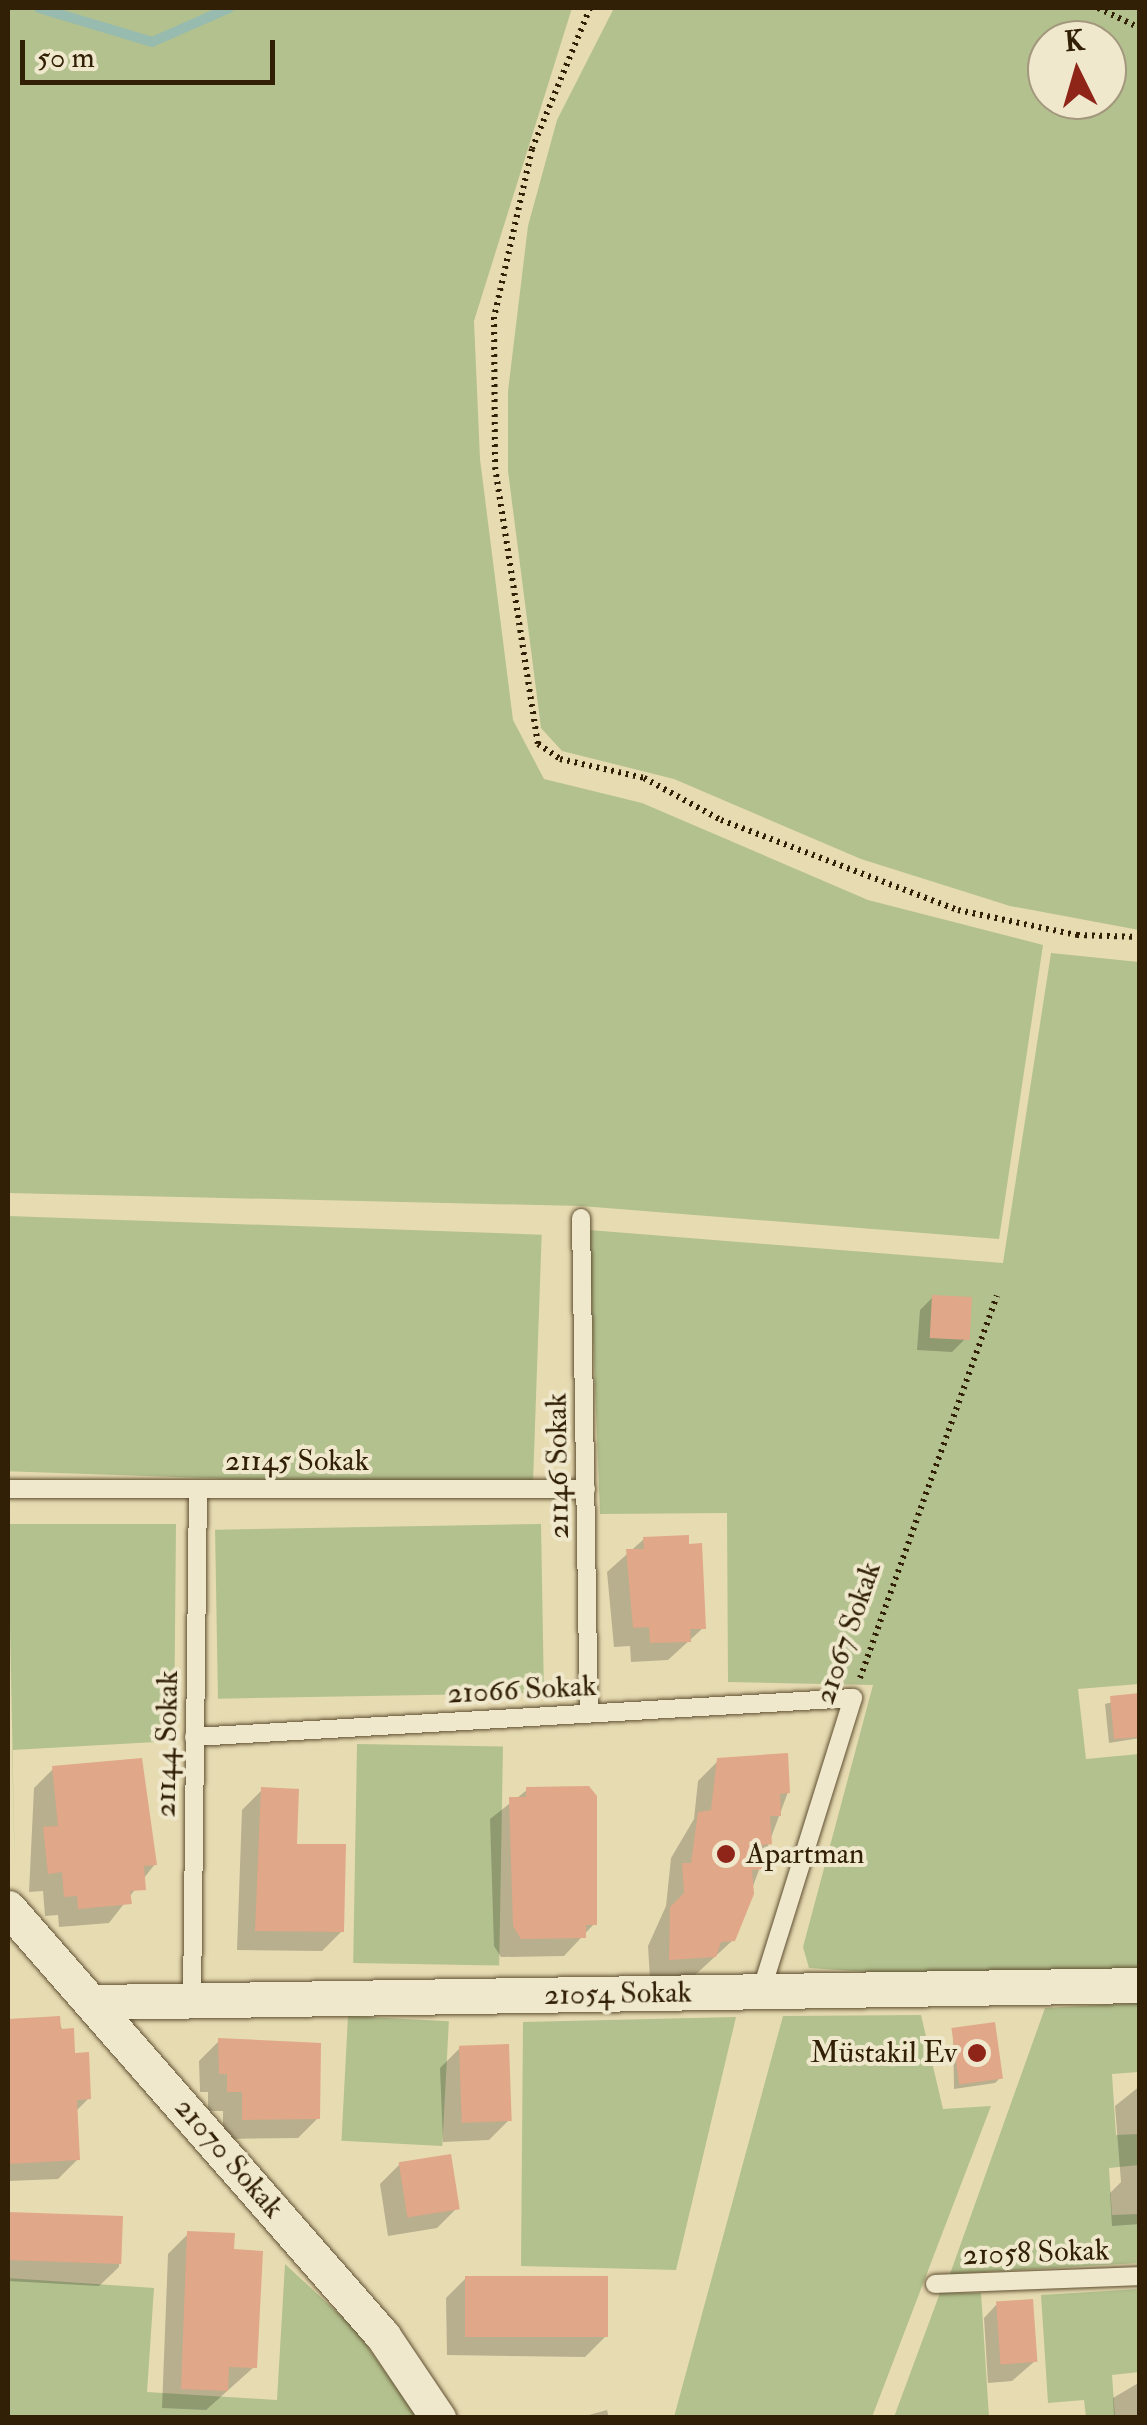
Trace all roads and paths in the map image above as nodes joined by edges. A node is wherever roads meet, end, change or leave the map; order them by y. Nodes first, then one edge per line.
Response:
1 (590, 8) edge
2 (1098, 8) edge
3 (1140, 28) edge
4 (1140, 938) edge
5 (581, 1218) dead end
6 (997, 1296) dead end
7 (8, 1488) edge
8 (198, 1488) junction
9 (586, 1489) junction
10 (853, 1698) junction
11 (589, 1713) junction
12 (194, 1737) junction
13 (8, 1908) edge
14 (1140, 1985) edge
15 (761, 1992) junction
16 (192, 2000) junction
17 (96, 2002) junction
18 (1140, 2276) edge
19 (935, 2284) dead end
20 (438, 2418) edge

1 - 4 path
2 - 3 path
5 - 9 lane, 21146 Sokak
6 - 10 path, 21067 Sokak
7 - 8 lane, 21145 Sokak
8 - 9 lane, 21145 Sokak
8 - 12 lane, 21144 Sokak
9 - 11 lane, 21146 Sokak
10 - 11 lane, 21066 Sokak
10 - 15 lane, 21067 Sokak
11 - 12 lane, 21066 Sokak
12 - 16 lane, 21144 Sokak
13 - 17 street, 21070 Sokak
14 - 15 street, 21054 Sokak
15 - 16 street, 21054 Sokak
16 - 17 street, 21054 Sokak
17 - 20 street, 21070 Sokak
18 - 19 lane, 21058 Sokak

